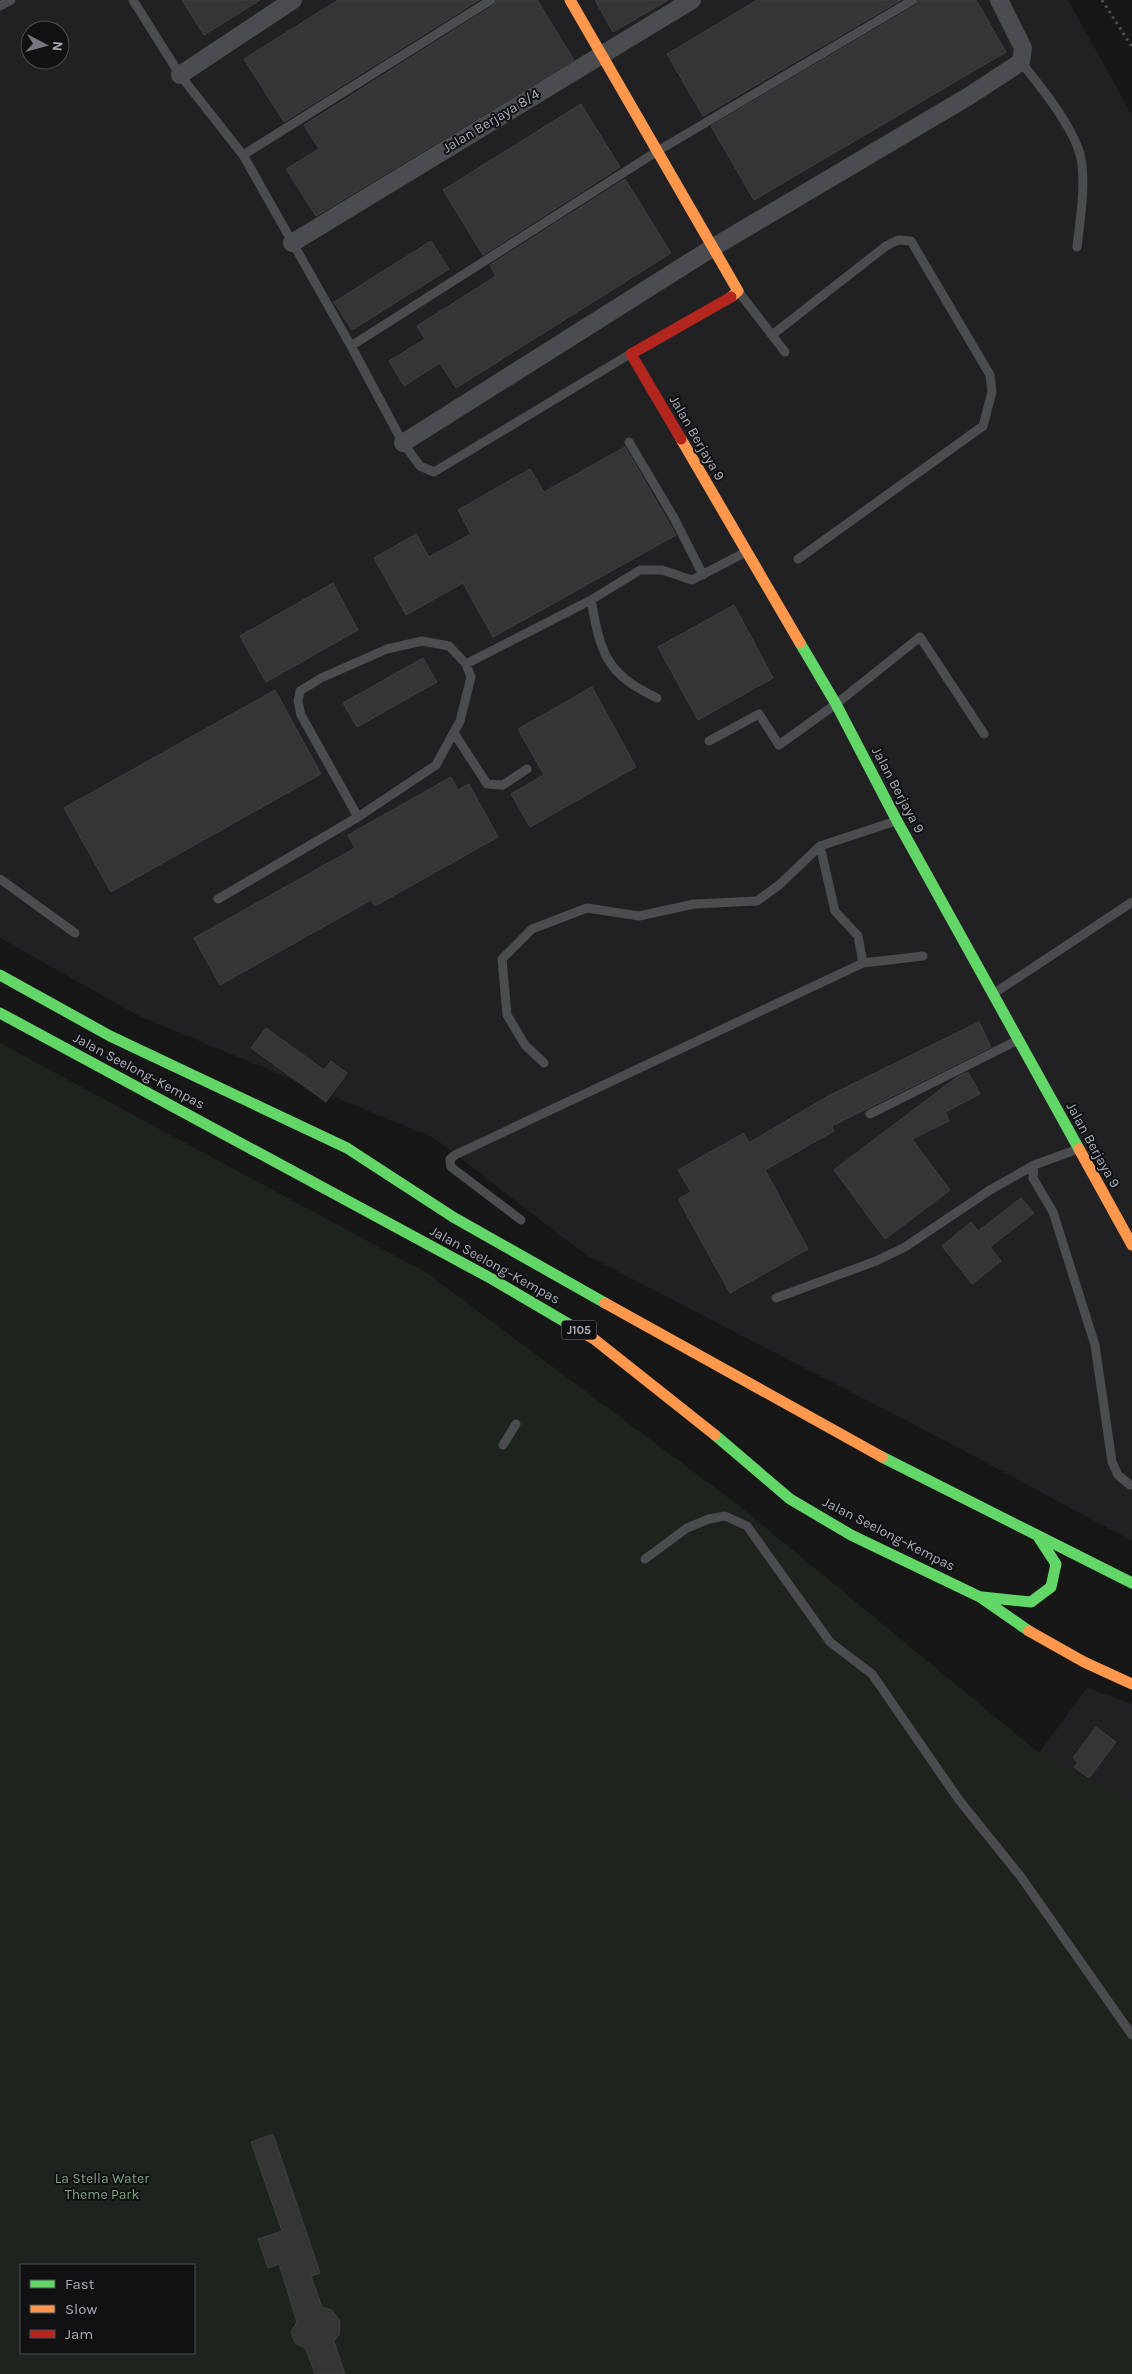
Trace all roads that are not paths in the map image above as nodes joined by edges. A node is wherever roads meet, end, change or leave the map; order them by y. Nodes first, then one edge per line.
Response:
1 (11, 0) edge
2 (133, 0) edge
3 (293, 0) edge
4 (491, 0) edge
5 (570, 0) edge
6 (692, 0) edge
7 (913, 0) edge
8 (999, 0) edge
9 (0, 6) edge
10 (599, 55) junction
11 (1020, 62) junction
12 (180, 75) junction
13 (656, 152) junction
14 (242, 156) junction
15 (292, 243) junction
16 (1077, 247) dead end
17 (712, 248) junction
18 (738, 291) junction
19 (772, 335) junction
20 (351, 346) junction
21 (785, 352) dead end
22 (631, 354) junction
23 (630, 442) dead end
24 (402, 443) junction
25 (747, 551) junction
26 (798, 559) dead end
27 (703, 575) junction
28 (591, 600) junction
29 (466, 664) junction
30 (658, 698) dead end
31 (836, 704) junction
32 (454, 733) junction
33 (984, 734) dead end
34 (708, 741) dead end
35 (527, 769) dead end
36 (358, 817) junction
37 (896, 821) junction
38 (820, 846) junction
39 (0, 879) edge
40 (218, 899) dead end
41 (1132, 902) edge
42 (75, 933) dead end
43 (923, 956) dead end
44 (863, 963) junction
45 (0, 975) edge
46 (993, 994) junction
47 (0, 1012) edge
48 (1018, 1040) junction
49 (544, 1063) dead end
50 (870, 1114) dead end
51 (1078, 1149) junction
52 (1034, 1165) junction
53 (521, 1220) dead end
54 (1132, 1245) edge
55 (776, 1298) dead end
56 (516, 1424) dead end
57 (503, 1445) dead end
58 (1130, 1486) dead end
59 (1039, 1538) junction
60 (646, 1559) dead end
61 (1132, 1584) edge
62 (980, 1597) junction
63 (1132, 1684) edge
64 (1132, 2035) edge

1 - 9 lane
2 - 12 lane
3 - 12 street
4 - 14 lane
5 - 10 main road
6 - 10 street, Jalan Berjaya 8/4
7 - 13 lane
8 - 11 street
10 - 13 main road
10 - 15 street, Jalan Berjaya 8/4
11 - 16 lane
11 - 17 street
12 - 14 lane
13 - 17 main road
13 - 20 lane
14 - 15 lane
15 - 20 lane
17 - 18 main road
17 - 24 street
18 - 19 lane
18 - 22 main road
19 - 21 lane
19 - 26 lane
20 - 24 lane
22 - 24 lane
22 - 25 main road, Jalan Berjaya 9
23 - 27 lane
25 - 27 lane
25 - 31 main road, Jalan Berjaya 9
27 - 28 lane
28 - 29 lane
28 - 30 lane
29 - 32 lane
29 - 36 lane
31 - 33 lane
31 - 34 lane
31 - 37 main road, Jalan Berjaya 9
32 - 35 lane
32 - 36 lane
36 - 40 lane
37 - 38 lane
37 - 46 main road, Jalan Berjaya 9
38 - 44 lane
38 - 49 lane
39 - 42 lane
41 - 46 lane
43 - 44 lane
44 - 53 lane
45 - 59 main road, Jalan Seelong–Kempas / J105
46 - 48 main road, Jalan Berjaya 9
47 - 62 main road, Jalan Seelong–Kempas / J105
48 - 50 lane
48 - 51 main road, Jalan Berjaya 9
51 - 52 lane
51 - 54 main road, Jalan Berjaya 9
52 - 55 lane
52 - 58 lane
56 - 57 lane
59 - 61 main road, Jalan Seelong–Kempas / J105
59 - 62 main road
60 - 64 lane
62 - 63 main road, Jalan Seelong–Kempas / J105

